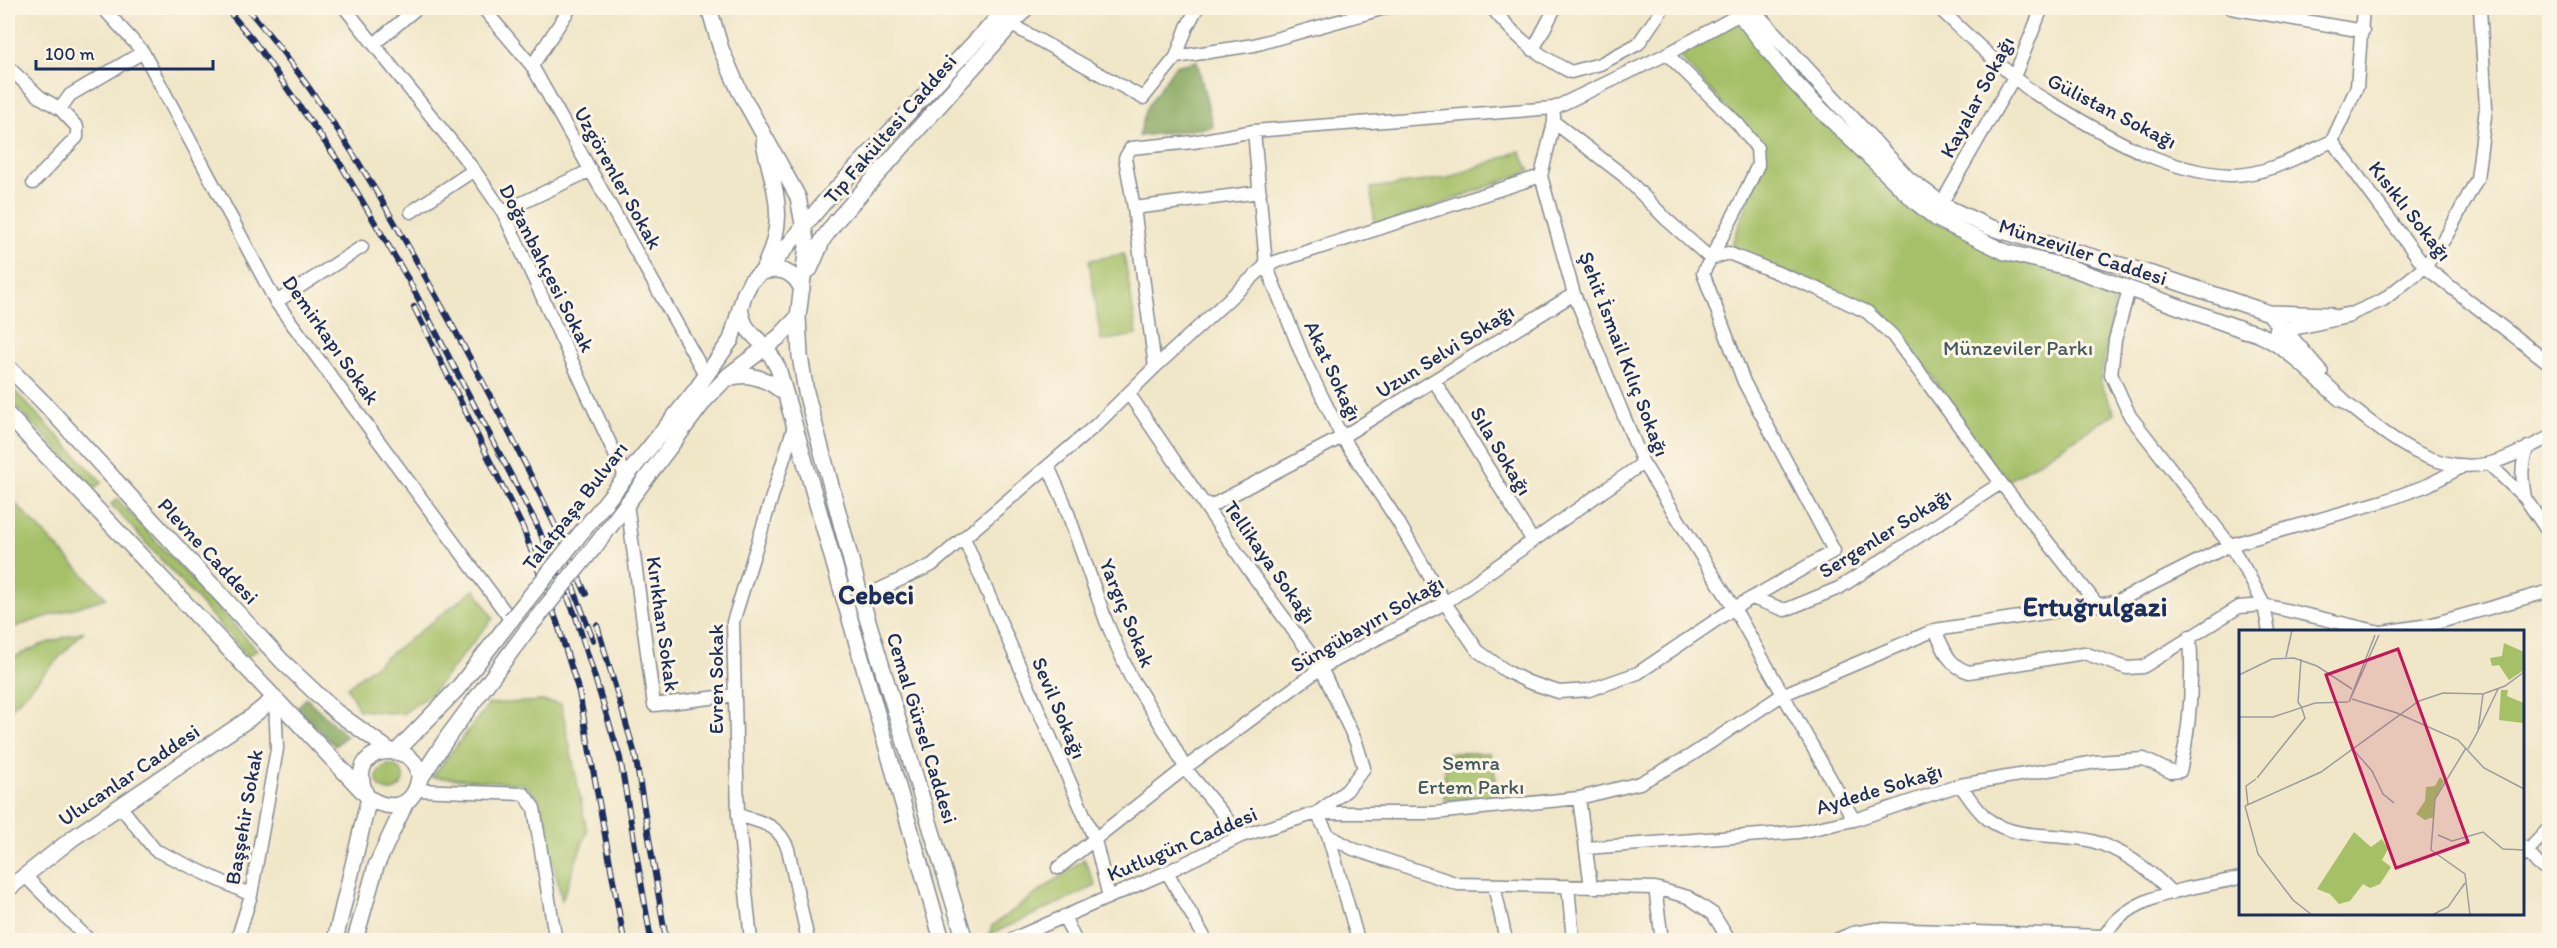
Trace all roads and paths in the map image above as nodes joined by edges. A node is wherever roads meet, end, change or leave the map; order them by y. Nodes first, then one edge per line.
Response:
1 (102, 8) edge
2 (345, 8) edge
3 (417, 8) edge
4 (483, 8) edge
5 (570, 8) edge
6 (709, 8) edge
7 (1007, 8) edge
8 (1026, 8) edge
9 (1197, 8) edge
10 (1385, 8) edge
11 (1492, 8) edge
12 (1554, 8) edge
13 (1663, 8) edge
14 (1939, 8) edge
15 (2042, 8) edge
16 (2231, 8) edge
17 (2363, 8) edge
18 (2480, 8) edge
19 (1742, 10) edge
20 (1010, 24) junction
21 (2363, 31) junction
22 (374, 44) junction
23 (1533, 50) junction
24 (143, 52) junction
25 (1667, 54) junction
26 (1176, 57) junction
27 (532, 66) junction
28 (8, 67) edge
29 (2014, 77) junction
30 (1554, 108) junction
31 (60, 109) junction
32 (1554, 122) junction
33 (761, 131) junction
34 (1254, 131) junction
35 (2332, 141) junction
36 (474, 170) junction
37 (591, 170) junction
38 (1541, 176) junction
39 (33, 183) dead end
40 (1260, 192) junction
41 (1941, 204) junction
42 (1134, 208) junction
43 (411, 212) dead end
44 (503, 212) junction
45 (805, 226) junction
46 (362, 247) dead end
47 (1711, 259) junction
48 (1266, 265) junction
49 (2425, 267) junction
50 (762, 272) junction
51 (802, 289) junction
52 (2128, 289) junction
53 (1574, 294) junction
54 (276, 302) junction
55 (740, 308) junction
56 (2269, 313) junction
57 (2349, 315) junction
58 (798, 317) junction
59 (2315, 324) junction
60 (2285, 330) junction
61 (2256, 332) junction
62 (765, 348) junction
63 (2301, 348) junction
64 (2550, 364) edge
65 (1155, 367) junction
66 (8, 368) edge
67 (706, 376) junction
68 (724, 380) junction
69 (1436, 382) junction
70 (785, 394) junction
71 (1129, 394) junction
72 (2341, 399) junction
73 (8, 415) edge
74 (794, 426) junction
75 (1342, 437) junction
76 (2550, 437) edge
77 (2528, 447) junction
78 (1643, 463) junction
79 (2489, 464) junction
80 (1048, 466) junction
81 (2460, 468) junction
82 (625, 476) junction
83 (2001, 483) junction
84 (2525, 498) junction
85 (627, 503) junction
86 (1209, 507) junction
87 (2550, 535) edge
88 (964, 538) junction
89 (1533, 541) junction
90 (2230, 545) junction
91 (2550, 591) edge
92 (861, 598) junction
93 (1752, 598) junction
94 (1445, 603) junction
95 (2096, 603) junction
96 (2264, 606) junction
97 (1734, 608) junction
98 (511, 620) junction
99 (1935, 630) junction
100 (2269, 630) edge
101 (2372, 630) edge
102 (2395, 630) edge
103 (2190, 636) junction
104 (1321, 668) junction
105 (734, 695) junction
106 (1782, 695) junction
107 (275, 698) junction
108 (393, 750) junction
109 (1185, 768) junction
110 (1960, 785) junction
111 (417, 786) junction
112 (367, 795) junction
113 (1579, 798) junction
114 (406, 802) junction
115 (120, 806) junction
116 (1317, 813) junction
117 (738, 815) junction
118 (1854, 820) junction
119 (2550, 827) edge
120 (1328, 835) junction
121 (1241, 836) junction
122 (1095, 840) junction
123 (1586, 848) junction
124 (2524, 852) edge
125 (1058, 868) dead end
126 (2550, 871) edge
127 (1167, 872) junction
128 (24, 875) junction
129 (2239, 878) edge
130 (1494, 885) junction
131 (1568, 886) junction
132 (1591, 887) junction
133 (1655, 888) junction
134 (8, 889) edge
135 (2172, 893) junction
136 (251, 895) junction
137 (1109, 897) junction
138 (1064, 916) junction
139 (2103, 938) edge
140 (89, 940) edge
141 (237, 940) edge
142 (334, 940) edge
143 (356, 940) edge
144 (553, 940) edge
145 (751, 940) edge
146 (808, 940) edge
147 (942, 940) edge
148 (965, 940) edge
149 (1010, 940) edge
150 (1075, 940) edge
151 (1206, 940) edge
152 (1358, 940) edge
153 (1506, 940) edge
154 (1573, 940) edge
155 (1662, 940) edge
156 (1729, 940) edge
157 (1836, 940) edge

1 - 24 street, Demirkapı Sokak
2 - 22 street, Doğanbahçesi Sokak
3 - 22 street
4 - 27 street, Uzgörenler Sokak
5 - 27 street
6 - 33 main road
7 - 45 main road, Tıp Fakültesi Caddesi
8 - 20 main road, Tıp Fakültesi Caddesi
9 - 26 street
10 - 26 street
11 - 23 street
12 - 23 street
13 - 23 street
14 - 29 street, Gülistan Sokağı
15 - 29 street, Kayalar Sokağı
16 - 21 street
17 - 21 street
18 - 49 street
19 - 25 street
19 - 41 main road, Münzeviler Caddesi
19 - 52 main road, Münzeviler Caddesi
20 - 26 street
20 - 51 main road, Tıp Fakültesi Caddesi
21 - 35 street
22 - 36 street, Doğanbahçesi Sokak
24 - 31 street
24 - 54 street, Demirkapı Sokak
25 - 30 street
25 - 47 street
27 - 37 street, Uzgörenler Sokak
28 - 31 street
29 - 35 street, Gülistan Sokağı
29 - 41 street, Kayalar Sokağı
30 - 32 street, Şehit İsmail Kılıç Sokağı
30 - 34 street
31 - 39 street
32 - 38 street, Şehit İsmail Kılıç Sokağı
32 - 47 street
33 - 45 main road
33 - 50 main road
34 - 40 street, Akat Sokağı
34 - 42 street
35 - 49 street, Kısıklı Sokağı
36 - 43 street
36 - 44 street, Doğanbahçesi Sokak
37 - 44 street
37 - 67 street, Uzgörenler Sokak
38 - 48 street
38 - 53 street, Şehit İsmail Kılıç Sokağı
40 - 42 street
40 - 48 street, Akat Sokağı
41 - 56 main road, Münzeviler Caddesi
42 - 65 street
44 - 82 street, Doğanbahçesi Sokak
45 - 50 main road, Tıp Fakültesi Caddesi
45 - 51 main road
46 - 54 street
47 - 83 street
47 - 93 street
48 - 65 street
48 - 75 street, Akat Sokağı
49 - 57 street
49 - 64 street, Kısıklı Sokağı
50 - 51 main road
50 - 55 main road, Talatpaşa Bulvarı
51 - 58 main road
52 - 61 main road, Münzeviler Caddesi
52 - 90 street
53 - 69 street, Uzun Selvi Sokağı
53 - 78 street, Şehit İsmail Kılıç Sokağı
54 - 98 street, Demirkapı Sokak
55 - 62 main road
55 - 67 main road, Talatpaşa Bulvarı
56 - 57 main road
56 - 60 main road, Münzeviler Caddesi
56 - 61 main road
57 - 59 main road
58 - 62 main road
58 - 92 main road, Cemal Gürsel Caddesi
59 - 60 main road
59 - 63 main road
60 - 61 main road
60 - 63 main road, Münzeviler Caddesi
61 - 72 main road, Münzeviler Caddesi
62 - 68 main road, Talatpaşa Bulvarı
62 - 70 main road, Cemal Gürsel Caddesi
63 - 72 main road, Münzeviler Caddesi
65 - 71 street
66 - 108 main road, Plevne Caddesi
67 - 82 main road, Talatpaşa Bulvarı
68 - 70 main road
68 - 85 main road, Talatpaşa Bulvarı
69 - 75 street, Uzun Selvi Sokağı
69 - 89 street, Sıla Sokağı
70 - 74 main road, Cemal Gürsel Caddesi
71 - 80 street
71 - 86 street, Tellikaya Sokağı
72 - 81 street, Münzeviler Caddesi
73 - 107 main road
74 - 105 street, Evren Sokak
74 - 147 main road, Cemal Gürsel Caddesi
75 - 86 street, Uzun Selvi Sokağı
75 - 94 street, Akat Sokağı
76 - 77 street, Münzeviler Caddesi
77 - 79 street, Münzeviler Caddesi
77 - 84 street
78 - 89 street, Süngübayırı Sokağı
78 - 97 street, Şehit İsmail Kılıç Sokağı
79 - 81 street, Münzeviler Caddesi
79 - 84 street
80 - 88 street
80 - 109 street, Yargıç Sokak
81 - 90 street, Kutlugün Caddesi
82 - 98 main road, Talatpaşa Bulvarı, bridge
83 - 93 street, Sergenler Sokağı
83 - 95 street
84 - 87 street
85 - 105 street, Kırıkhan Sokak
85 - 111 main road, Talatpaşa Bulvarı, bridge
86 - 104 street, Tellikaya Sokağı
88 - 92 street
88 - 122 street, Sevil Sokağı
89 - 94 street, Süngübayırı Sokağı
90 - 95 street, Kutlugün Caddesi
90 - 96 street
91 - 102 street
92 - 148 main road, Cemal Gürsel Caddesi
93 - 97 street
94 - 97 street, Akat Sokağı
94 - 104 street, Süngübayırı Sokağı
95 - 99 street, Kutlugün Caddesi
96 - 100 street
96 - 101 street
96 - 103 street
97 - 106 street, Şehit İsmail Kılıç Sokağı
98 - 108 main road, Talatpaşa Bulvarı
99 - 103 street
99 - 106 street, Kutlugün Caddesi
103 - 110 street, Aydede Sokağı
104 - 109 street, Süngübayırı Sokağı
104 - 116 street, Tellikaya Sokağı
105 - 117 street, Evren Sokak
106 - 113 street, Kutlugün Caddesi
106 - 118 street, Şehit İsmail Kılıç Sokağı
107 - 112 main road
107 - 115 main road, Ulucanlar Caddesi
107 - 136 street, Başşehir Sokak
108 - 111 main road
108 - 112 main road, Talatpaşa Bulvarı
109 - 121 street, Yargıç Sokak
109 - 122 street, Süngübayırı Sokağı
110 - 118 street, Aydede Sokağı
110 - 135 street
111 - 114 main road
111 - 144 street
112 - 114 main road
112 - 142 main road, Talatpaşa Bulvarı
113 - 116 street, Kutlugün Caddesi
113 - 123 street
114 - 143 main road
115 - 128 main road, Ulucanlar Caddesi
115 - 136 street
116 - 120 street
116 - 121 street, Kutlugün Caddesi
117 - 145 street, Evren Sokak
117 - 146 street
118 - 123 street, Aydede Sokağı
119 - 124 street
120 - 130 street
120 - 152 street
121 - 127 street, Kutlugün Caddesi
122 - 125 street, Süngübayırı Sokağı
122 - 137 street, Sevil Sokağı
123 - 132 street
124 - 126 street
127 - 137 street, Kutlugün Caddesi
127 - 151 street
128 - 134 main road, Ulucanlar Caddesi
128 - 140 street
129 - 135 street
130 - 131 street
130 - 153 street
131 - 132 street
131 - 154 street
132 - 133 street
133 - 155 street
133 - 156 street
135 - 139 street
136 - 141 street, Başşehir Sokak
137 - 138 street, Kutlugün Caddesi
138 - 149 street, Kutlugün Caddesi
138 - 150 street
139 - 157 street

